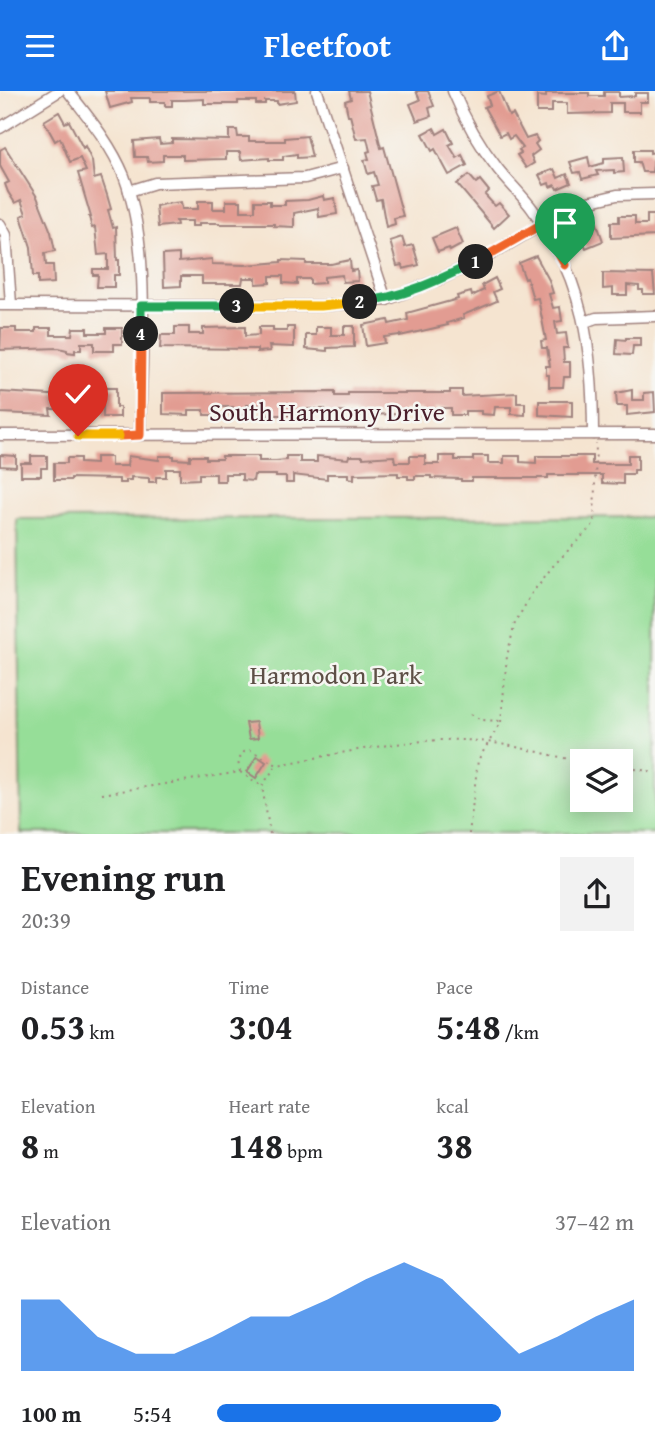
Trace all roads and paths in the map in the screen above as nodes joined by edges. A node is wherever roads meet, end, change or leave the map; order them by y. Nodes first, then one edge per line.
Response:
1 (59, 91) edge
2 (68, 91) edge
3 (317, 91) edge
4 (453, 91) edge
5 (0, 128) edge
6 (343, 168) junction
7 (129, 191) junction
8 (655, 194) edge
9 (0, 224) edge
10 (542, 224) junction
11 (386, 300) junction
12 (5, 305) edge
13 (141, 306) junction
14 (655, 316) edge
15 (585, 322) junction
16 (593, 434) junction
17 (655, 434) edge
18 (0, 435) edge
19 (140, 435) junction
20 (471, 715) dead end
21 (501, 722) junction
22 (488, 742) junction
23 (570, 759) edge
24 (277, 765) junction
25 (633, 769) edge
26 (240, 772) junction
27 (655, 772) edge
28 (262, 786) junction
29 (102, 794) dead end
30 (270, 834) edge
31 (469, 834) edge

1 - 5 street
2 - 7 street
3 - 6 street
4 - 10 street
6 - 7 street
6 - 11 street
7 - 13 street
8 - 10 street
9 - 12 street
10 - 11 street
10 - 15 street
11 - 13 street
12 - 13 street
13 - 19 street
14 - 15 street
15 - 16 street
16 - 17 street, South Harmony Drive
16 - 19 street, South Harmony Drive
16 - 21 path
18 - 19 street, South Harmony Drive
20 - 21 path
21 - 22 path
22 - 23 path
22 - 24 path
22 - 31 path
24 - 26 path
24 - 28 path
25 - 27 path
26 - 28 path
26 - 29 path
28 - 30 path

